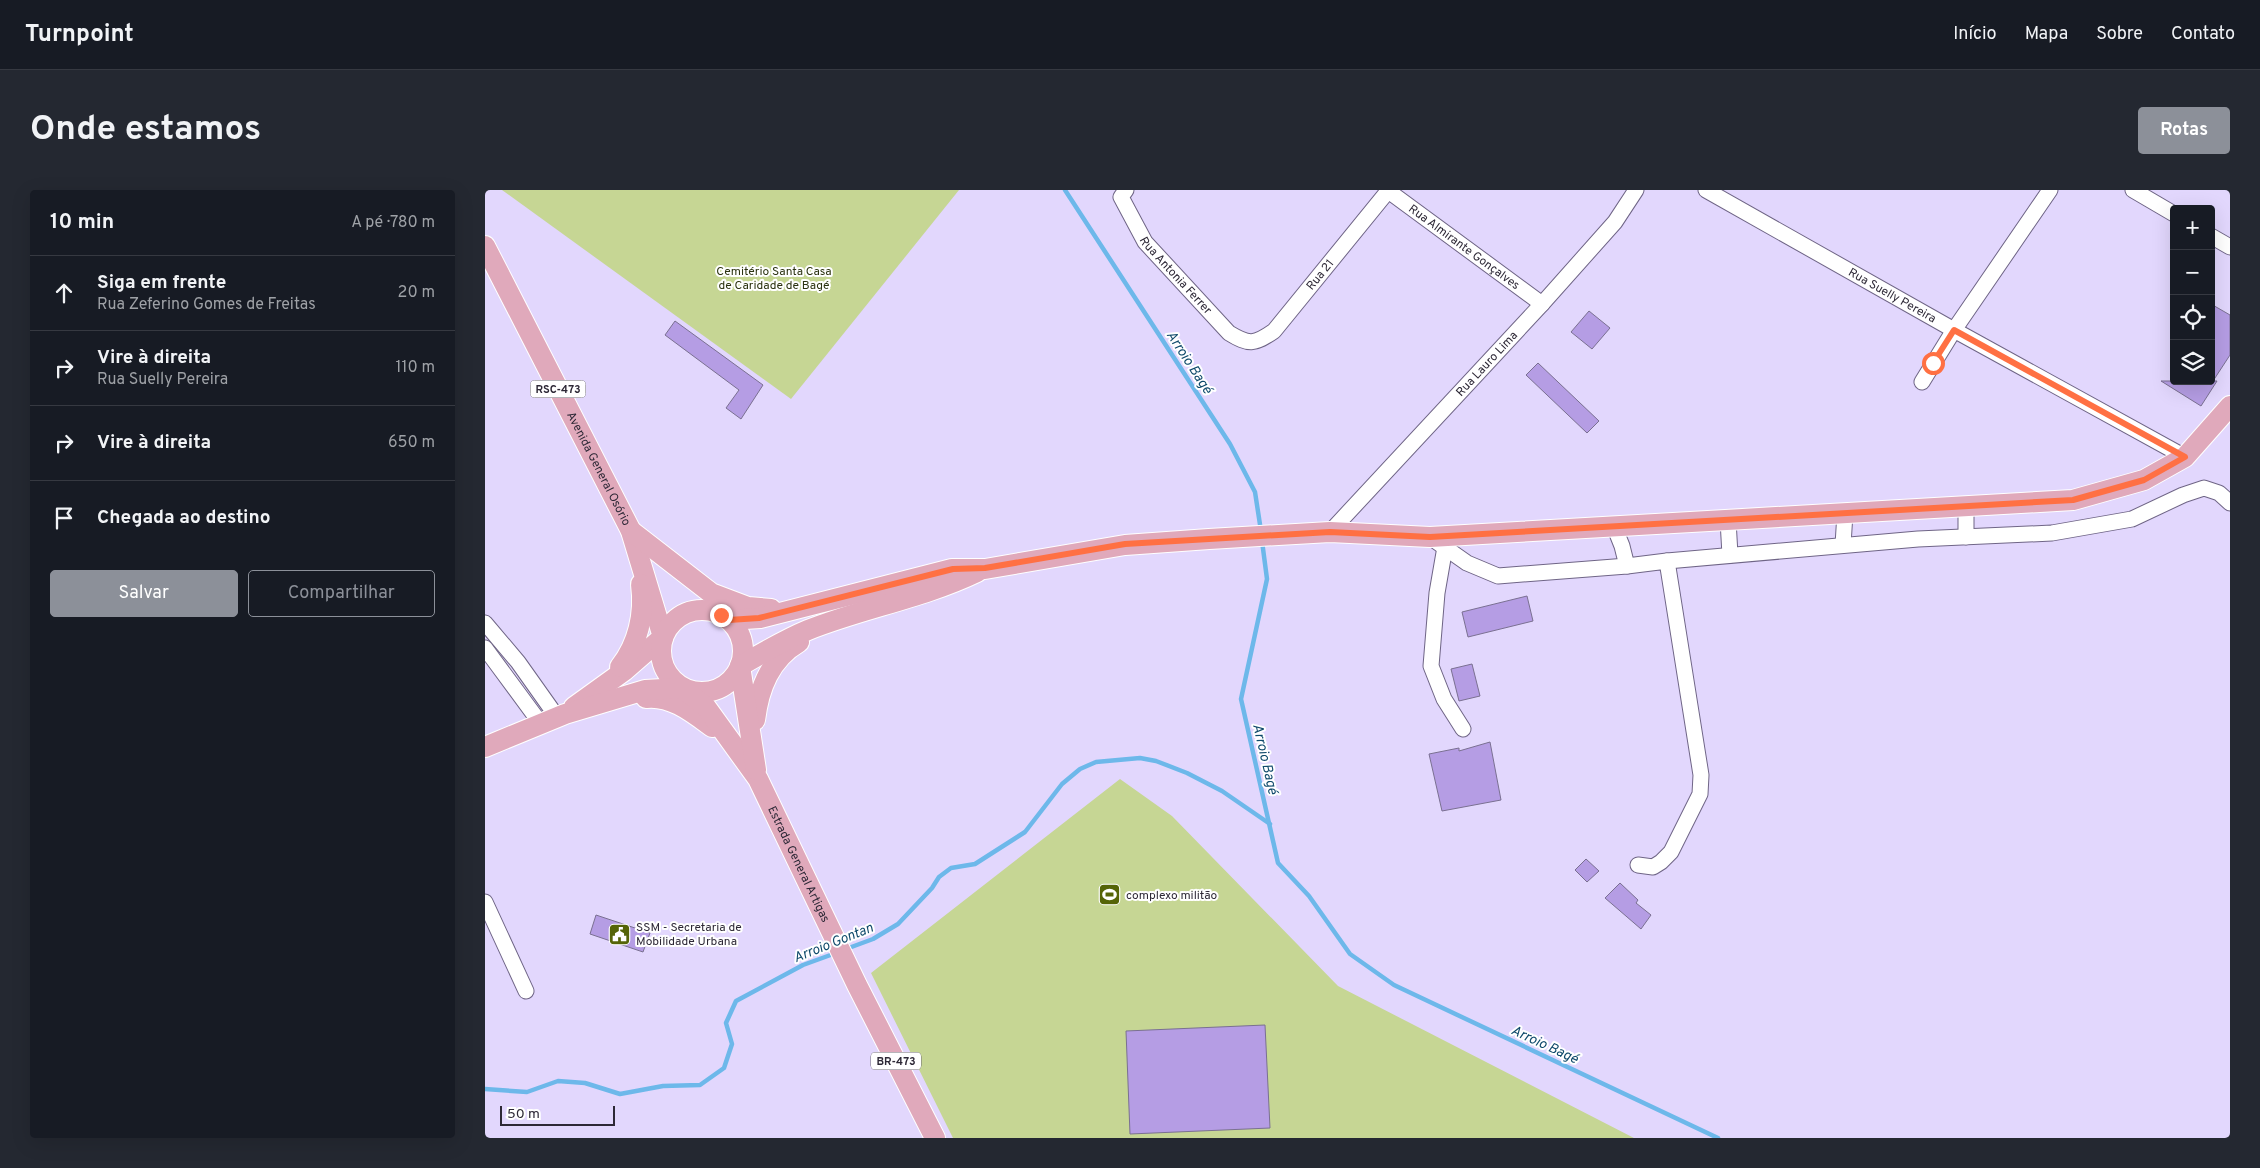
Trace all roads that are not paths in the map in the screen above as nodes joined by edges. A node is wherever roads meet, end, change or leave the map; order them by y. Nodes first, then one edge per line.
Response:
1 (1387, 190) edge
2 (1636, 190) edge
3 (1706, 190) edge
4 (2050, 190) edge
5 (2133, 190) edge
6 (1123, 193) edge
7 (2170, 212) edge
8 (2215, 238) edge
9 (485, 246) edge
10 (2230, 246) edge
11 (1542, 304) junction
12 (1954, 330) junction
13 (1244, 342) joint
14 (1922, 382) dead end
15 (2230, 406) edge
16 (2185, 457) junction
17 (2230, 503) edge
18 (1966, 506) junction
19 (1845, 513) junction
20 (1728, 520) junction
21 (1614, 526) junction
22 (631, 531) junction
23 (1321, 533) junction
24 (1966, 537) junction
25 (1437, 542) junction
26 (1843, 545) junction
27 (1730, 555) junction
28 (1667, 561) junction
29 (1627, 566) junction
30 (985, 568) junction
31 (829, 600) junction
32 (725, 618) junction
33 (839, 620) junction
34 (485, 623) edge
35 (663, 636) junction
36 (485, 648) edge
37 (740, 666) junction
38 (682, 688) junction
39 (604, 694) junction
40 (555, 718) junction
41 (1463, 729) dead end
42 (485, 747) edge
43 (758, 779) junction
44 (1638, 865) dead end
45 (485, 902) edge
46 (526, 991) dead end
47 (935, 1138) edge

1 - 11 street, Rua Almirante Gonçalves
1 - 13 street, Rua 21
2 - 11 street, Rua Lauro Lima
3 - 12 street, Rua Suelly Pereira
4 - 12 street
5 - 7 street
6 - 13 street, Rua Antonia Ferrer
8 - 10 street
9 - 22 main road, Avenida General Osório / RSC-473
11 - 23 street, Rua Lauro Lima
12 - 14 street
12 - 16 street, Rua Suelly Pereira
15 - 16 main road
16 - 18 main road
17 - 24 street
18 - 19 main road
18 - 24 street
19 - 20 main road
19 - 26 street
20 - 21 main road
20 - 27 street
21 - 25 main road
21 - 29 street
22 - 31 main road
22 - 32 main road, Avenida General Osório / RSC-473
22 - 35 main road, Avenida General Osório / RSC-473
22 - 39 main road
23 - 25 main road
23 - 30 main road
24 - 26 street
25 - 29 street
25 - 41 street
26 - 27 street
27 - 28 street
28 - 29 street
28 - 44 street
30 - 31 main road
30 - 33 main road
31 - 32 main road
32 - 35 main road
32 - 37 main road
33 - 37 main road
33 - 43 main road
34 - 40 street
35 - 38 main road
35 - 39 main road
36 - 40 street
37 - 38 main road
37 - 43 main road
38 - 39 main road
38 - 43 main road
39 - 40 main road
39 - 43 main road
40 - 42 main road
43 - 47 main road, Estrada General Artigas / BR-473
45 - 46 street

